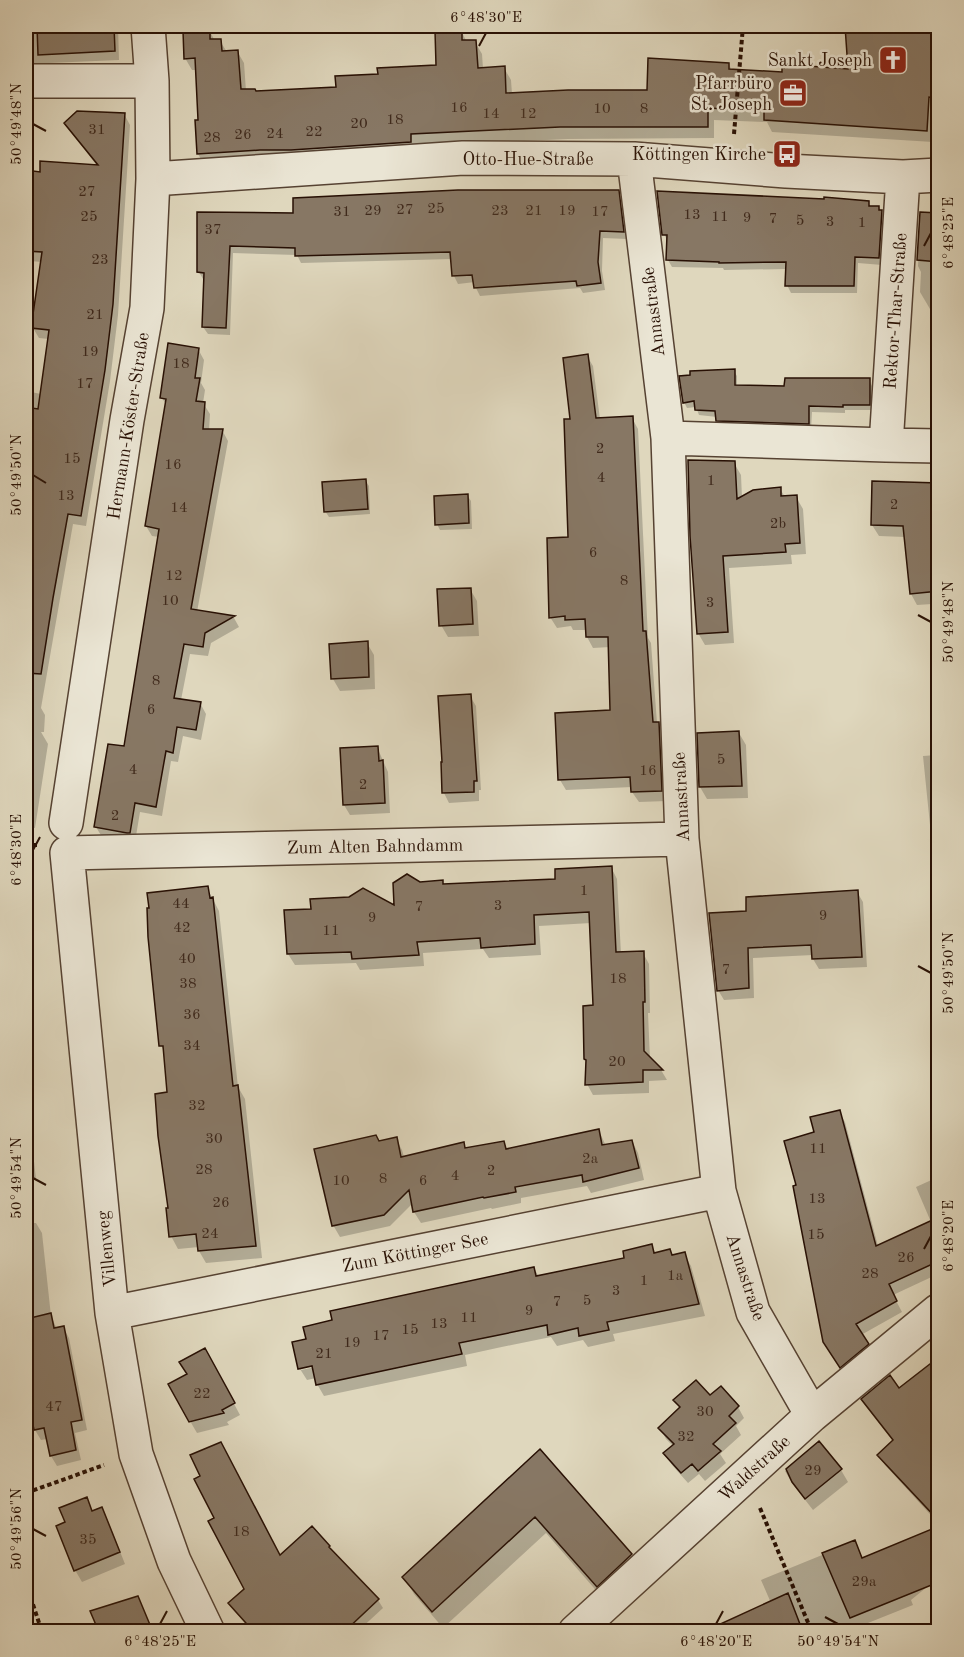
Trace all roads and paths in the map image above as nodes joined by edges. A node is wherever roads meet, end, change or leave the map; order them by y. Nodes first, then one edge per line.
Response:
1 (148, 26) edge
2 (742, 26) edge
3 (26, 81) edge
4 (152, 81) junction
5 (634, 159) junction
6 (732, 168) junction
7 (939, 175) edge
8 (903, 177) junction
9 (153, 179) junction
10 (668, 438) junction
11 (886, 445) junction
12 (939, 446) edge
13 (66, 838) junction
14 (682, 839) junction
15 (719, 1191) junction
16 (939, 1311) edge
17 (112, 1313) junction
18 (812, 1415) junction
19 (136, 1454) junction
20 (746, 1474) junction
21 (26, 1493) edge
22 (26, 1583) edge
23 (42, 1632) edge
24 (208, 1632) edge
25 (575, 1632) edge
26 (812, 1632) edge

1 - 4 street, Hermann-Köster-Straße
2 - 6 path
3 - 4 street
4 - 9 street, Hermann-Köster-Straße
5 - 6 street, Otto-Hue-Straße
5 - 9 street, Otto-Hue-Straße
5 - 10 street, Annastraße
6 - 8 street, Otto-Hue-Straße
7 - 8 street, Otto-Hue-Straße
8 - 11 street, Rektor-Thar-Straße
9 - 13 street, Hermann-Köster-Straße
10 - 11 street
10 - 14 street, Annastraße
11 - 12 street
13 - 14 street, Zum Alten Bahndamm
13 - 17 street, Villenweg
14 - 15 street, Annastraße
15 - 17 street, Zum Köttinger See
15 - 18 street, Annastraße
16 - 18 street, Waldstraße
17 - 19 street, Villenweg
18 - 20 street, Waldstraße
19 - 21 path
19 - 24 street, Villenweg
20 - 25 street, Waldstraße
20 - 26 path
22 - 23 path

